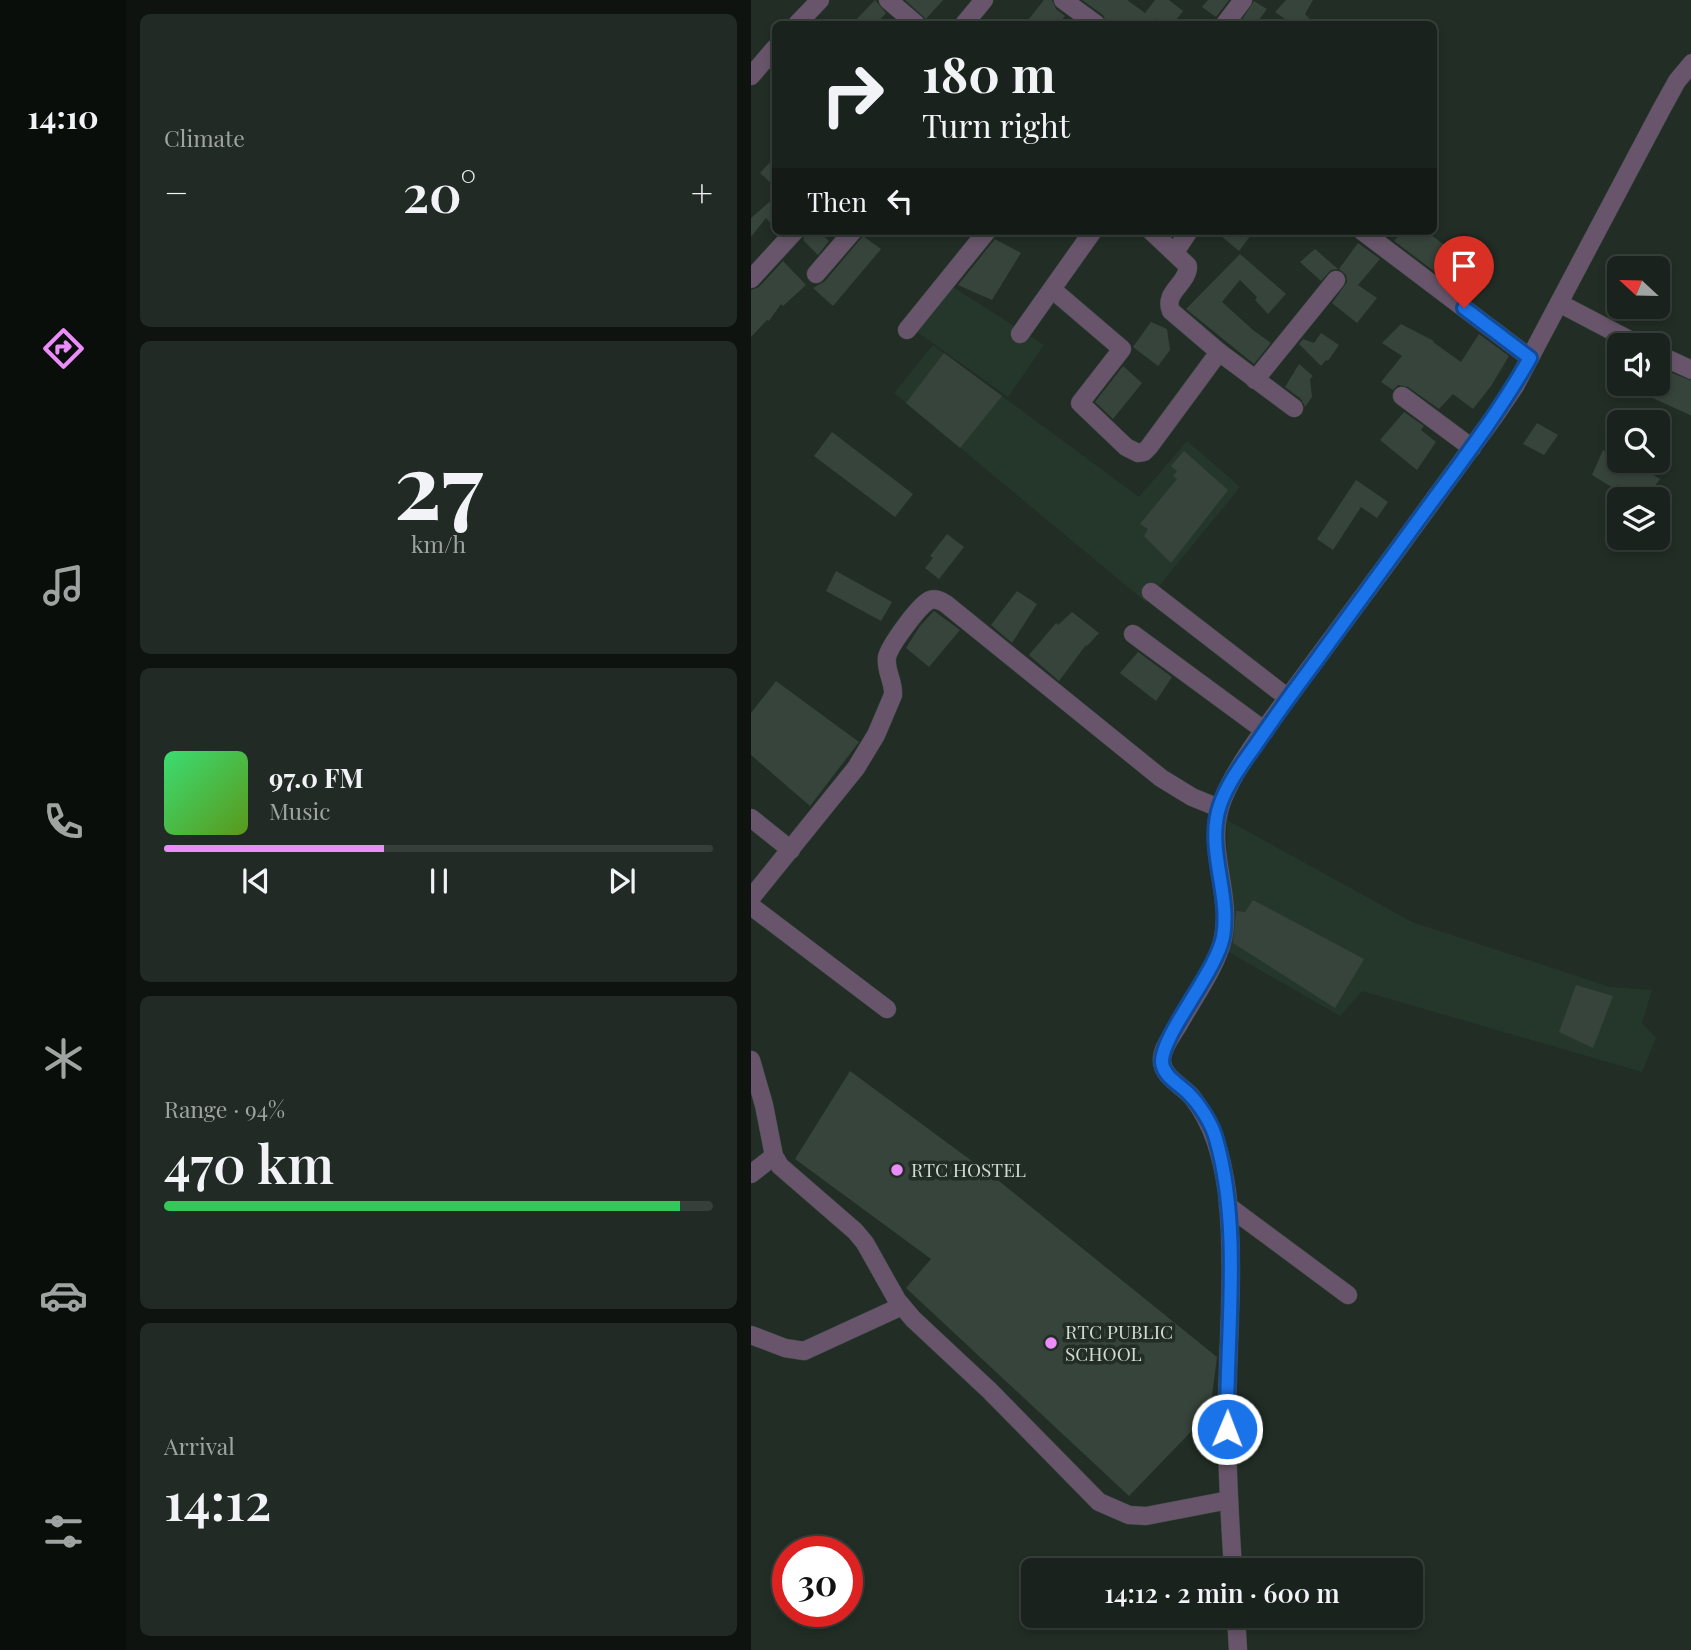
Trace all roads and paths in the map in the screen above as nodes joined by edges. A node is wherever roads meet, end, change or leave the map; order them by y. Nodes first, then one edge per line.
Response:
1 (820, 0) edge
2 (888, 0) edge
3 (984, 0) edge
4 (1063, 0) edge
5 (1243, 0) edge
6 (800, 21) edge
7 (912, 21) edge
8 (966, 21) edge
9 (1092, 21) edge
10 (1227, 21) edge
11 (772, 52) edge
12 (1691, 63) edge
13 (751, 76) edge
14 (791, 235) edge
15 (850, 235) edge
16 (984, 235) edge
17 (1090, 235) edge
18 (1156, 235) edge
19 (1187, 235) edge
20 (1367, 235) edge
21 (1175, 252) junction
22 (816, 274) dead end
23 (751, 279) edge
24 (1336, 280) dead end
25 (1053, 290) junction
26 (1559, 303) junction
27 (907, 330) dead end
28 (1616, 333) edge
29 (1021, 334) dead end
30 (1219, 352) junction
31 (1530, 358) junction
32 (1670, 360) edge
33 (1691, 370) edge
34 (1255, 380) junction
35 (1402, 397) dead end
36 (1294, 408) dead end
37 (1472, 448) junction
38 (1151, 592) dead end
39 (1133, 634) dead end
40 (1288, 698) junction
41 (1265, 731) junction
42 (1219, 808) junction
43 (751, 818) edge
44 (791, 850) junction
45 (751, 898) edge
46 (751, 906) edge
47 (887, 1009) dead end
48 (751, 1060) edge
49 (774, 1156) junction
50 (751, 1174) edge
51 (1228, 1206) junction
52 (1348, 1294) dead end
53 (902, 1307) junction
54 (751, 1335) edge
55 (1229, 1500) junction
56 (1232, 1558) edge
57 (1237, 1628) edge
58 (1238, 1650) edge

1 - 6 street
2 - 7 street
3 - 8 street
4 - 9 street
5 - 10 street
11 - 13 street
12 - 26 street
14 - 23 street
15 - 22 street
16 - 27 street
17 - 25 street
18 - 21 street
19 - 21 street
20 - 31 street
21 - 30 street
24 - 34 street
25 - 29 street
25 - 30 street
26 - 28 street
26 - 31 street
30 - 34 street
31 - 37 street
32 - 33 street
34 - 36 street
35 - 37 street
37 - 40 street
38 - 40 street
39 - 41 street
40 - 41 street
41 - 42 street
42 - 44 street
42 - 51 street
43 - 44 street
44 - 45 street
46 - 47 street
48 - 49 street
49 - 50 street
49 - 53 street
51 - 52 street
51 - 55 street
53 - 54 street
53 - 55 street
55 - 56 street
57 - 58 street

